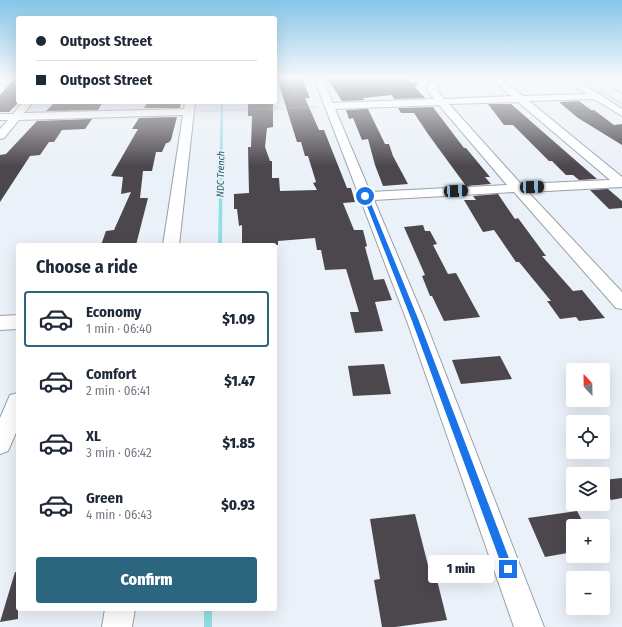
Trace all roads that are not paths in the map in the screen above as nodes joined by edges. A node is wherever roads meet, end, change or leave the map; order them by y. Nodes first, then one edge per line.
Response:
1 (23, 107) edge
2 (185, 107) edge
3 (190, 107) edge
4 (330, 107) edge
5 (447, 107) edge
6 (532, 107) edge
7 (614, 107) edge
8 (622, 113) edge
9 (16, 116) junction
10 (0, 117) edge
11 (0, 136) edge
12 (622, 183) edge
13 (517, 188) junction
14 (365, 196) junction
15 (171, 243) edge
16 (622, 304) edge
17 (0, 322) edge
18 (16, 322) edge
19 (16, 407) edge
20 (0, 443) edge
21 (120, 611) edge
22 (117, 627) edge
23 (529, 627) edge

1 - 9 street
2 - 9 street
3 - 15 street
4 - 14 street
5 - 13 street
6 - 12 street
7 - 8 street
9 - 10 street
9 - 11 street
12 - 13 street
13 - 14 street
13 - 16 street
14 - 23 street
17 - 18 street
19 - 20 street
21 - 22 street

